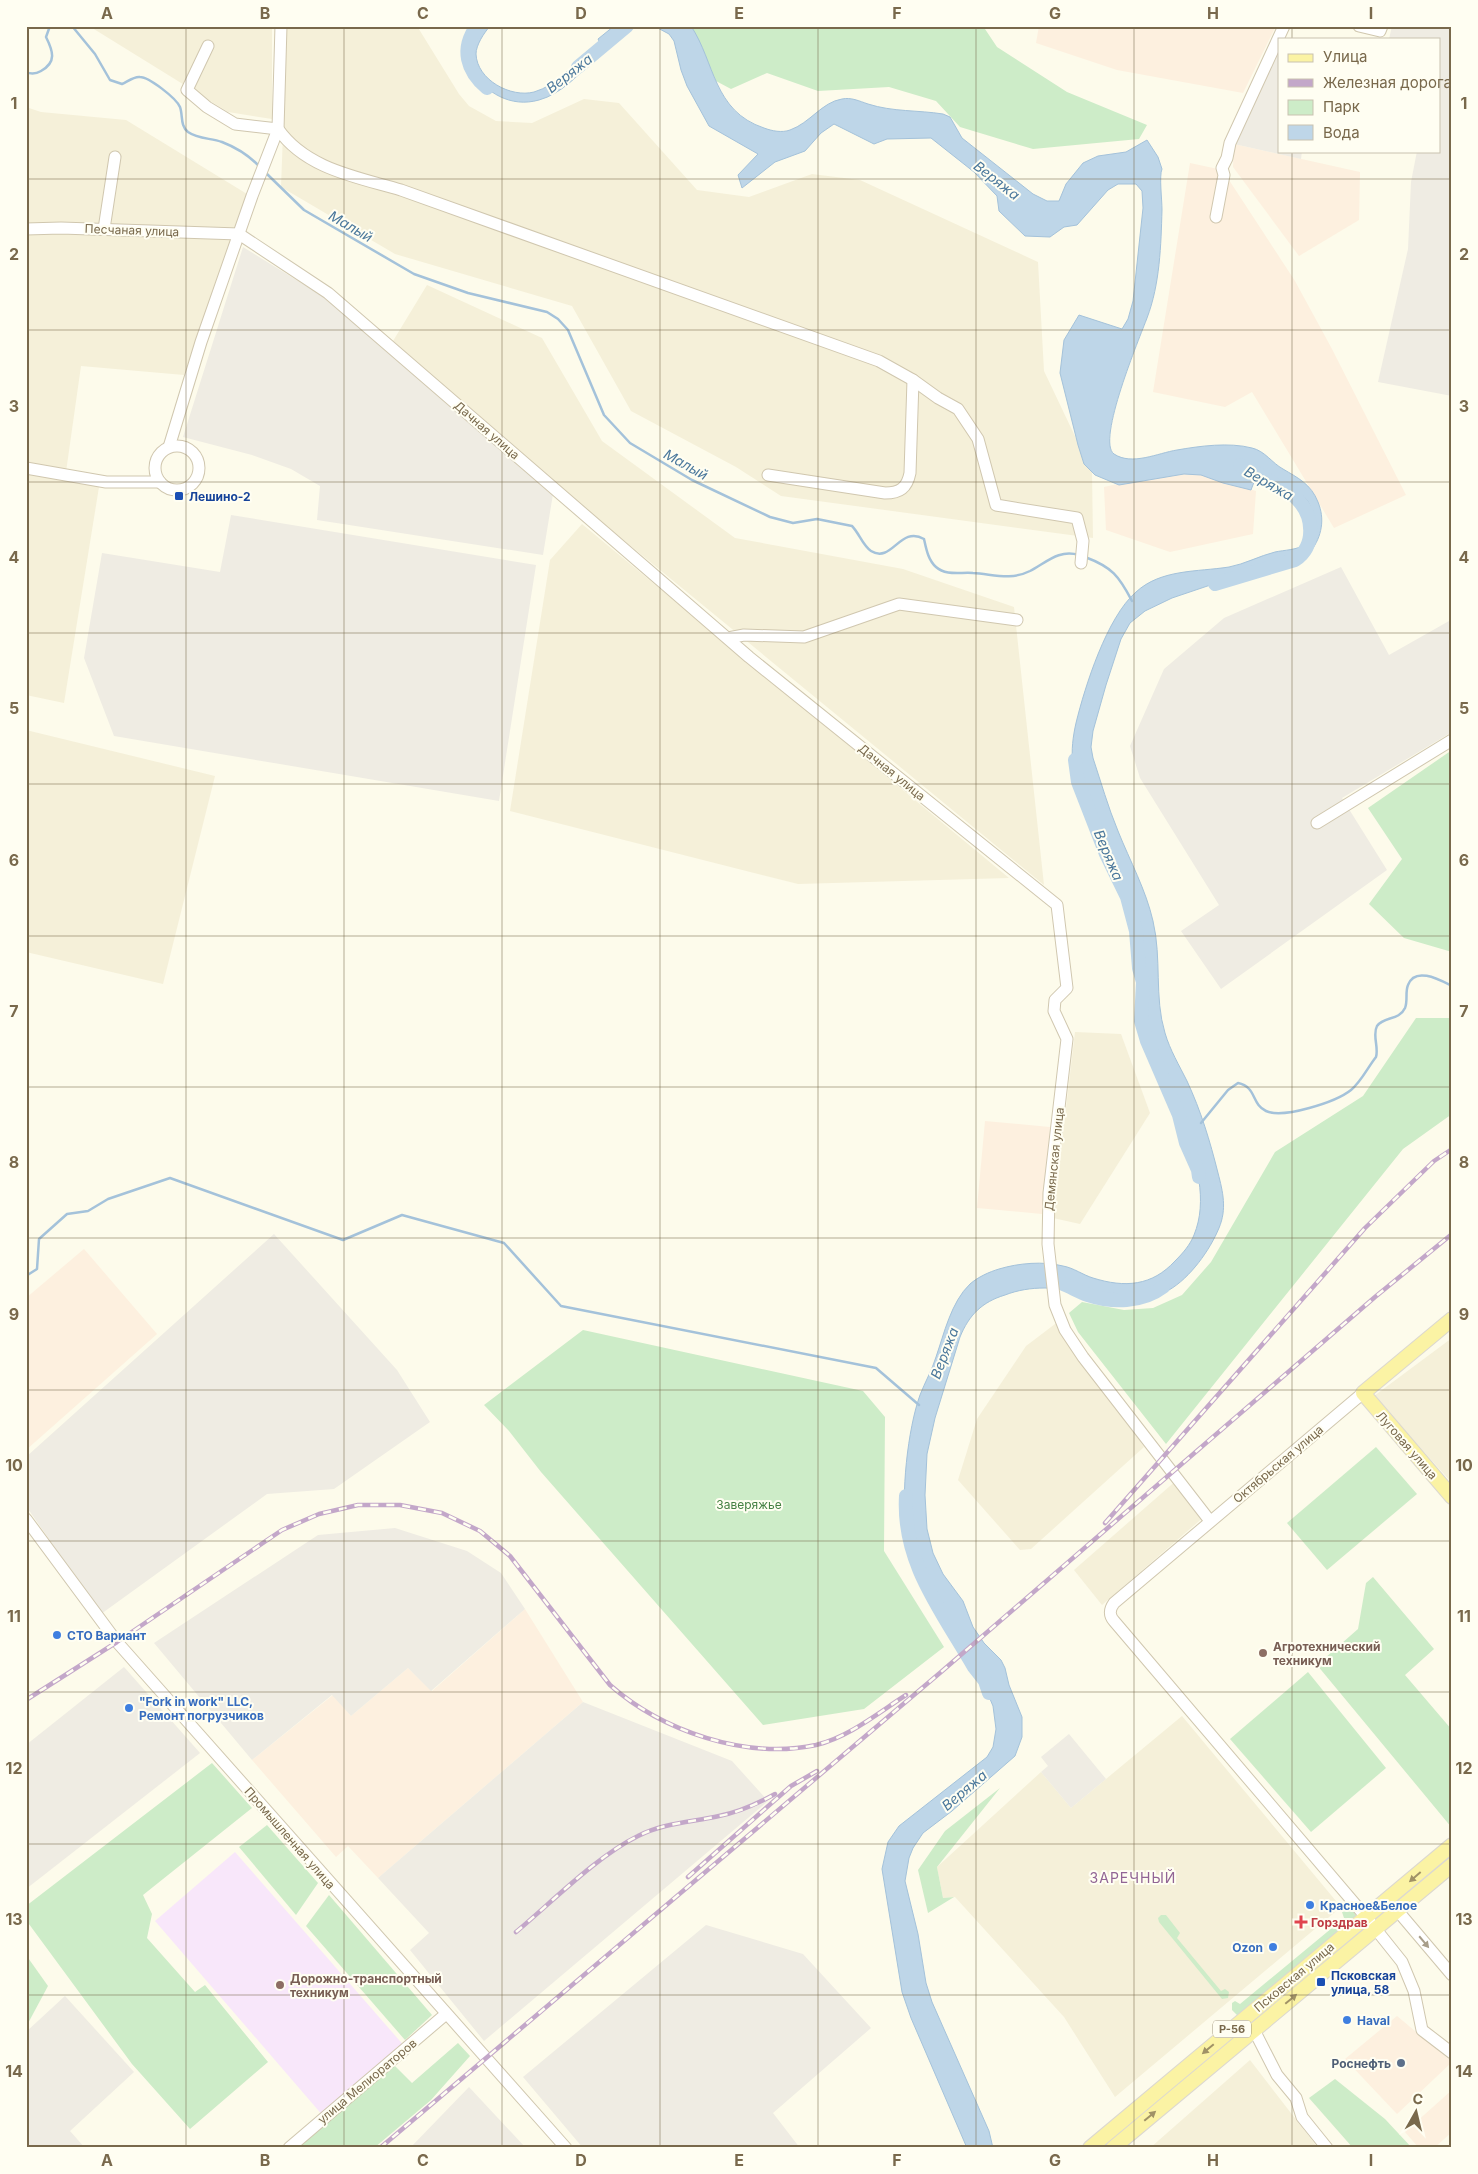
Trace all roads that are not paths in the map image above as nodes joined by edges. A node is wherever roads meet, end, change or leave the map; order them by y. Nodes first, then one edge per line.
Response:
1 (281, 26) edge
2 (1284, 26) edge
3 (1359, 26) edge
4 (1382, 26) edge
5 (1278, 38) edge
6 (1278, 39) edge
7 (208, 46) dead end
8 (278, 129) junction
9 (115, 158) dead end
10 (1216, 217) dead end
11 (26, 229) edge
12 (104, 229) junction
13 (239, 234) junction
14 (914, 380) junction
15 (169, 447) junction
16 (26, 468) edge
17 (768, 475) dead end
18 (160, 482) junction
19 (1080, 563) dead end
20 (1017, 620) dead end
21 (728, 638) junction
22 (1452, 740) edge
23 (1317, 823) dead end
24 (1057, 905) joint
25 (1452, 1319) edge
26 (1362, 1393) junction
27 (1452, 1497) edge
28 (26, 1518) edge
29 (1210, 1522) junction
30 (1452, 1845) edge
31 (1452, 1865) edge
32 (1397, 1910) junction
33 (1371, 1923) junction
34 (1452, 1975) edge
35 (446, 2014) junction
36 (1254, 2030) junction
37 (1452, 2053) edge
38 (289, 2148) edge
39 (566, 2148) edge
40 (1090, 2148) edge
41 (1113, 2148) edge
42 (1327, 2148) edge

1 - 8 street
2 - 5 street
3 - 4 street
6 - 10 street
7 - 8 street
8 - 13 street
8 - 14 street
9 - 12 street
11 - 12 street, Песчаная улица
12 - 13 street, Песчаная улица
13 - 15 street
13 - 21 street, Дачная улица
14 - 17 street
14 - 19 street
15 - 18 street
15 - 18 street
16 - 18 street
20 - 21 street
21 - 24 street, Дачная улица
22 - 23 street
24 - 29 street, Демянская улица
25 - 26 main road, Октябрьская улица
26 - 27 main road, Луговая улица
26 - 29 street, Октябрьская улица
28 - 35 street, Промышленная улица
29 - 33 street, Октябрьская улица
30 -> 33 main road, Псковская улица / Р-56
31 - 32 main road, Псковская улица
32 - 33 main road, Псковская улица
32 -> 34 street
36 -> 33 main road, Псковская улица
33 - 37 street
33 -> 40 main road, Псковская улица / Р-56
35 - 38 street, улица Мелиораторов
35 - 39 street, Промышленная улица
41 -> 36 main road, Псковская улица
36 - 42 street

